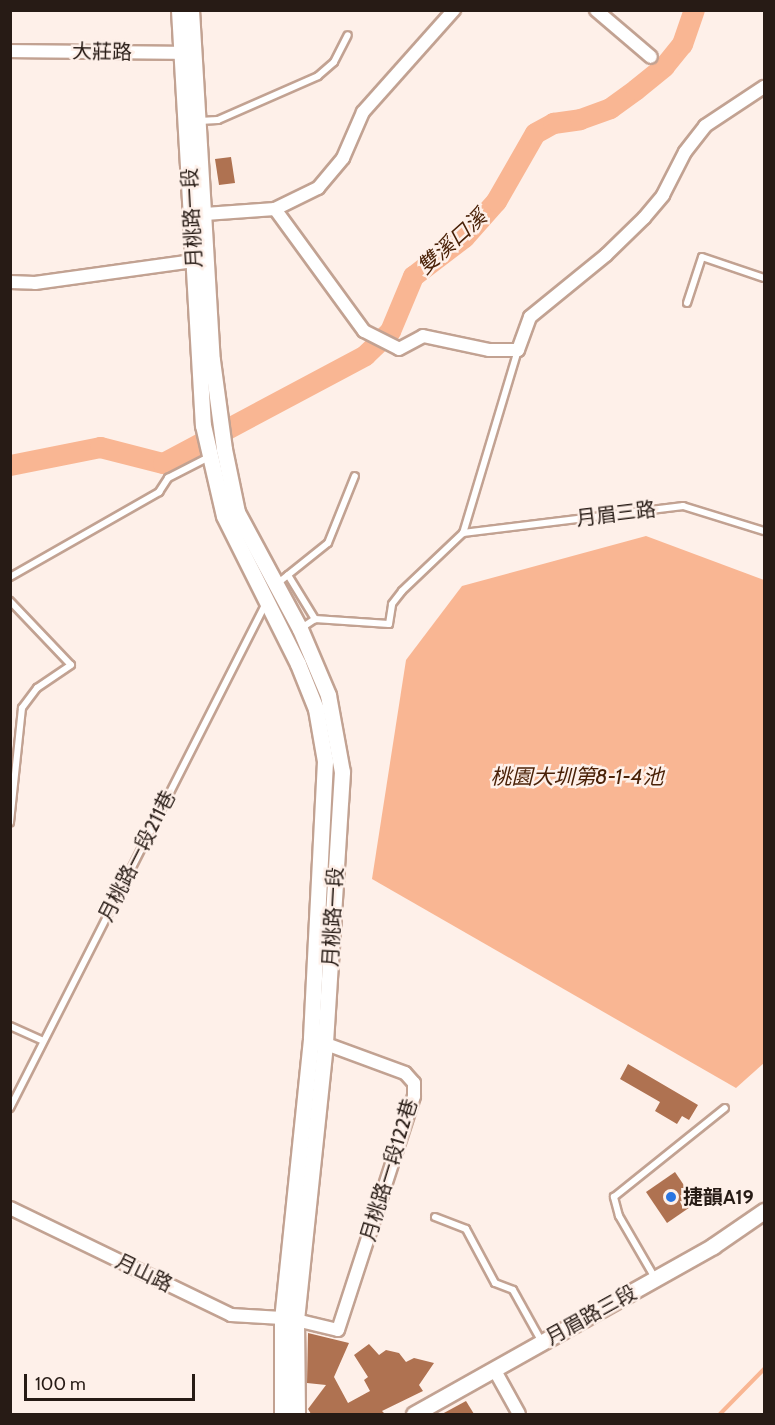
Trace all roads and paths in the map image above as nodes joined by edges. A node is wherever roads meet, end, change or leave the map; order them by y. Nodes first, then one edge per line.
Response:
1 (179, 10) edge
2 (191, 10) edge
3 (454, 10) edge
4 (596, 10) edge
5 (348, 35) dead end
6 (10, 51) edge
7 (188, 53) junction
8 (651, 57) dead end
9 (765, 87) edge
10 (198, 121) junction
11 (275, 209) junction
12 (205, 214) junction
13 (201, 259) junction
14 (765, 278) edge
15 (10, 282) edge
16 (687, 303) dead end
17 (518, 350) junction
18 (209, 453) junction
19 (355, 476) dead end
20 (764, 529) edge
21 (463, 533) junction
22 (288, 575) junction
23 (10, 577) edge
24 (275, 586) junction
25 (10, 601) edge
26 (266, 605) junction
27 (315, 619) junction
28 (300, 629) junction
29 (13, 778) edge
30 (10, 822) edge
31 (10, 1026) edge
32 (43, 1041) junction
33 (318, 1041) junction
34 (10, 1108) edge
35 (725, 1108) dead end
36 (10, 1208) edge
37 (765, 1211) edge
38 (435, 1217) dead end
39 (655, 1278) junction
40 (289, 1319) junction
41 (338, 1330) joint
42 (542, 1342) junction
43 (494, 1369) junction
44 (282, 1414) edge
45 (297, 1414) edge
46 (414, 1414) edge
47 (519, 1414) edge

1 - 7 street, 月桃路一段
2 - 7 street, 月桃路一段
3 - 11 street
4 - 8 street
5 - 10 lane
6 - 7 street, 大莊路
7 - 10 street, 月桃路一段
7 - 13 street, 月桃路一段
9 - 17 street
10 - 12 street, 月桃路一段
11 - 12 street
11 - 17 street
12 - 13 street, 月桃路一段
13 - 15 street
13 - 18 street, 月桃路一段
13 - 24 street, 月桃路一段
14 - 16 lane
17 - 21 lane
18 - 23 lane
18 - 26 street, 月桃路一段
19 - 22 lane
20 - 21 lane, 月眉三路
21 - 27 lane
22 - 24 lane
22 - 27 lane
24 - 26 street
24 - 28 street, 月桃路一段
25 - 29 lane
26 - 32 lane, 月桃路一段211巷
26 - 33 street, 月桃路一段
27 - 28 lane
28 - 33 street, 月桃路一段
29 - 30 lane
31 - 32 lane
32 - 34 lane, 月桃路一段211巷
33 - 40 street, 月桃路一段
33 - 41 street, 月桃路一段122巷
35 - 39 lane
36 - 40 street, 月山路
37 - 39 street, 月眉路三段
38 - 42 lane
39 - 42 street, 月眉路三段
40 - 41 street, 月山路
40 - 44 street, 月桃路一段
40 - 45 street, 月桃路一段
42 - 43 street, 月眉路三段
43 - 46 street, 月眉路三段
43 - 47 street

